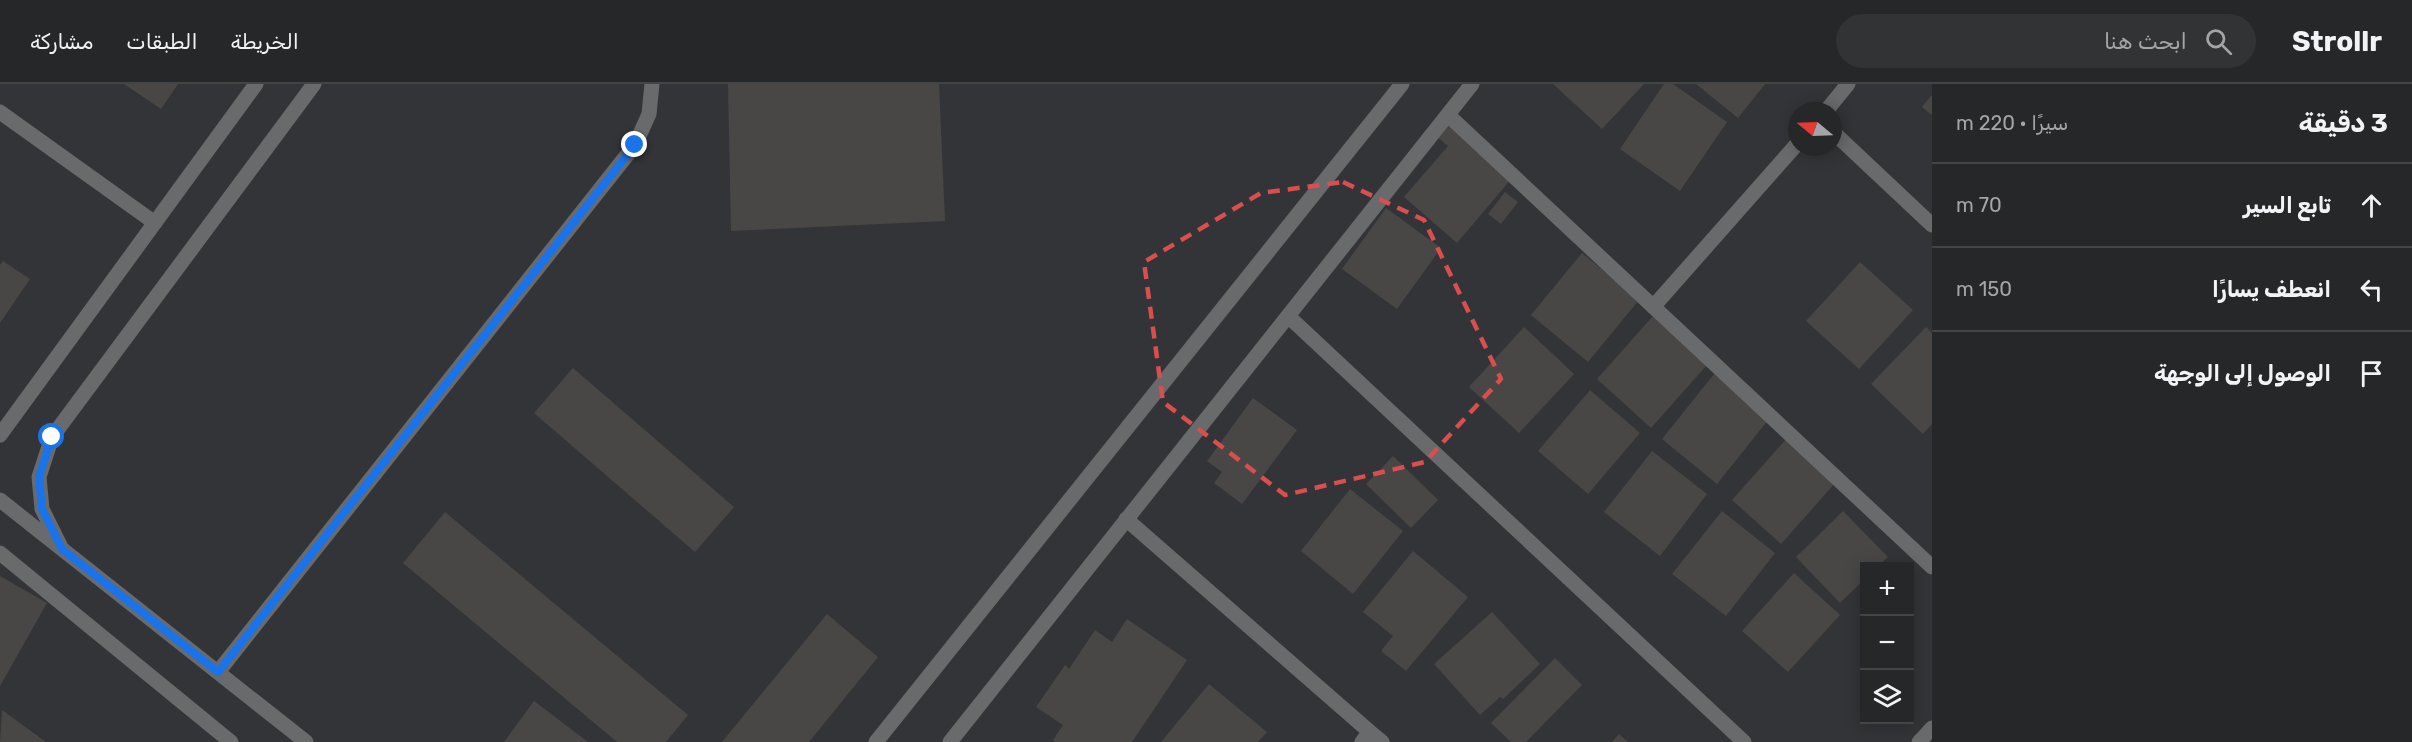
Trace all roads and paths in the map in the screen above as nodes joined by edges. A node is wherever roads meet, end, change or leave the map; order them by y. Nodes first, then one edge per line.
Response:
1 (256, 84) edge
2 (314, 84) edge
3 (652, 84) edge
4 (1402, 84) edge
5 (1472, 84) edge
6 (1848, 84) edge
7 (1833, 102) edge
8 (0, 112) edge
9 (1448, 115) junction
10 (1842, 140) edge
11 (1788, 154) edge
12 (155, 223) junction
13 (1932, 225) edge
14 (1653, 307) junction
15 (1288, 316) junction
16 (0, 435) edge
17 (0, 500) edge
18 (1126, 519) junction
19 (62, 549) junction
20 (0, 553) edge
21 (1932, 567) edge
22 (218, 672) junction
23 (1932, 728) edge
24 (220, 739) edge
25 (1371, 739) edge
26 (306, 742) edge
27 (876, 742) edge
28 (950, 742) edge
29 (1744, 742) edge
30 (1919, 742) edge

1 - 12 street
2 - 19 street
3 - 22 street
4 - 27 street
5 - 9 street
6 - 7 street
8 - 12 street
9 - 14 street
9 - 15 street
10 - 13 street
11 - 14 street
12 - 16 street
14 - 21 street
15 - 18 street
15 - 29 street
17 - 19 street
18 - 25 street
18 - 28 street
19 - 22 street
20 - 24 street
22 - 26 street
23 - 30 street

